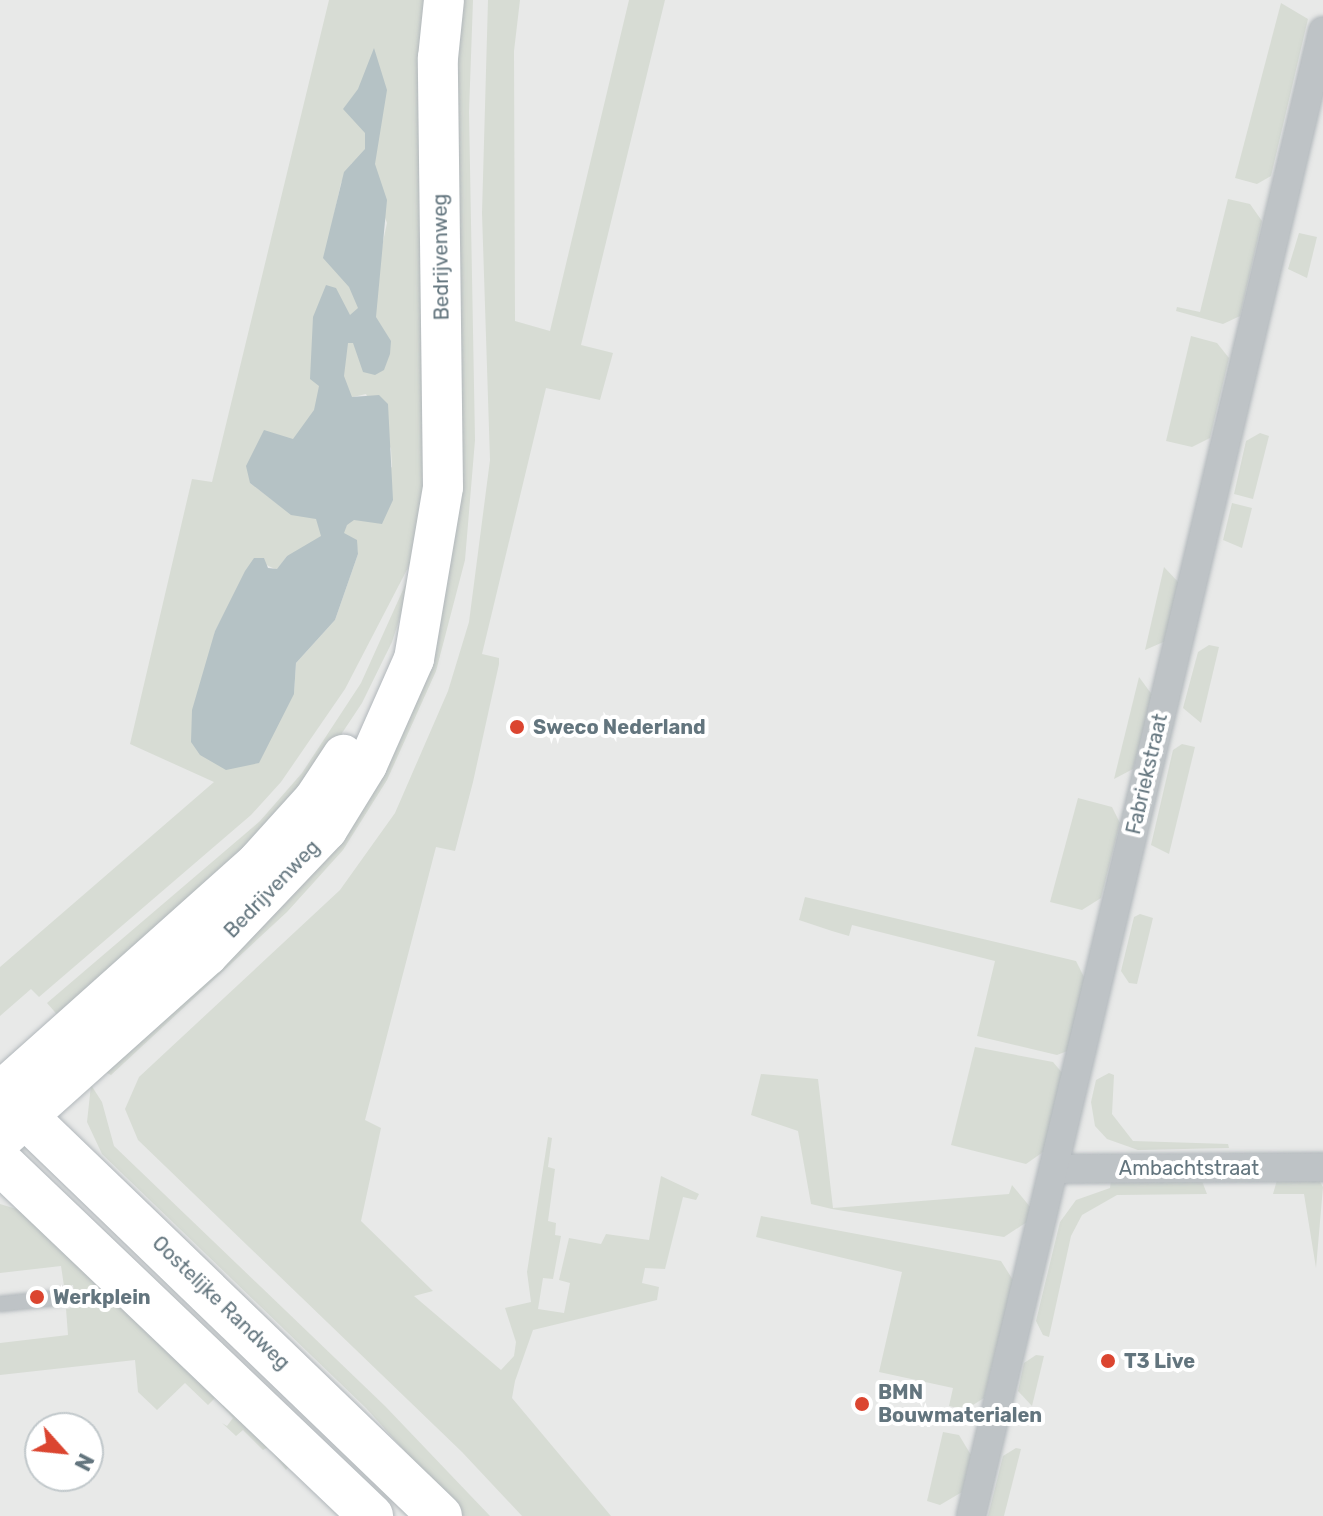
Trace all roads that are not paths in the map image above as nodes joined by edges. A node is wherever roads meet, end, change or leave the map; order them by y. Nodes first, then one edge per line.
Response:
1 (444, 0) edge
2 (1323, 31) edge
3 (7, 1110) edge
4 (0, 1162) edge
5 (1323, 1167) edge
6 (1055, 1169) junction
7 (66, 1297) dead end
8 (0, 1304) edge
9 (371, 1516) edge
10 (440, 1516) edge
11 (971, 1516) edge

1 - 3 main road, Bedrijvenweg
2 - 6 street, Fabriekstraat
3 - 10 main road, Oostelijke Randweg
4 - 9 main road
5 - 6 street, Ambachtstraat
6 - 11 street, Fabriekstraat
7 - 8 lane

